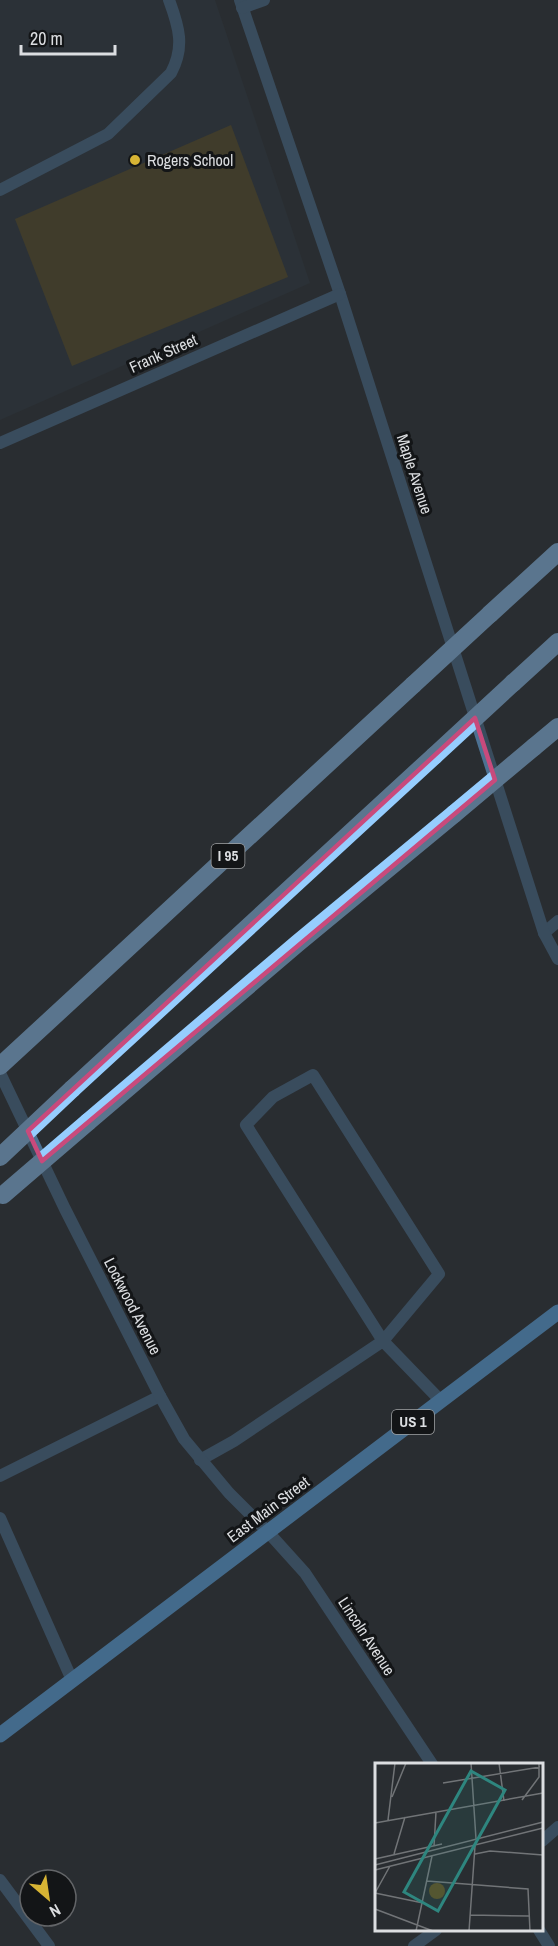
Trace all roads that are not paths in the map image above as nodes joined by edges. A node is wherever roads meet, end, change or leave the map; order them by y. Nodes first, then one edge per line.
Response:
1 (169, 0) edge
2 (264, 0) edge
3 (241, 4) edge
4 (0, 190) edge
5 (340, 294) junction
6 (0, 444) edge
7 (558, 552) edge
8 (558, 642) edge
9 (558, 727) edge
10 (558, 921) edge
11 (544, 933) junction
12 (558, 959) edge
13 (0, 1066) edge
14 (0, 1073) edge
15 (0, 1157) edge
16 (1, 1196) edge
17 (558, 1312) edge
18 (383, 1341) junction
19 (160, 1396) junction
20 (441, 1401) junction
21 (200, 1460) junction
22 (0, 1476) edge
23 (0, 1518) edge
24 (268, 1532) junction
25 (72, 1680) junction
26 (0, 1735) edge
27 (431, 1763) edge
28 (558, 1827) edge
29 (543, 1840) edge
30 (0, 1880) edge
31 (433, 1931) edge
32 (539, 1931) edge
33 (49, 1946) edge
34 (414, 1946) edge
35 (549, 1946) edge

1 - 4 street
2 - 3 street
3 - 5 street, Maple Avenue
5 - 6 street, Frank Street
5 - 11 street, Maple Avenue
7 - 13 highway, I 95, bridge
8 - 15 highway, bridge
9 - 16 highway, bridge
10 - 11 street
11 - 12 street, Maple Avenue
14 - 19 street, Lockwood Avenue
17 - 20 main road, East Main Street / US 1
18 - 18 street
18 - 20 street
18 - 21 street
19 - 21 street, Lockwood Avenue
19 - 22 street
20 - 24 main road, East Main Street / US 1
21 - 24 street, Lockwood Avenue
23 - 25 street
24 - 25 main road, East Main Street / US 1
24 - 27 street, Lincoln Avenue
25 - 26 main road, East Main Street / US 1
28 - 29 street
30 - 33 street
31 - 34 street
32 - 35 street

